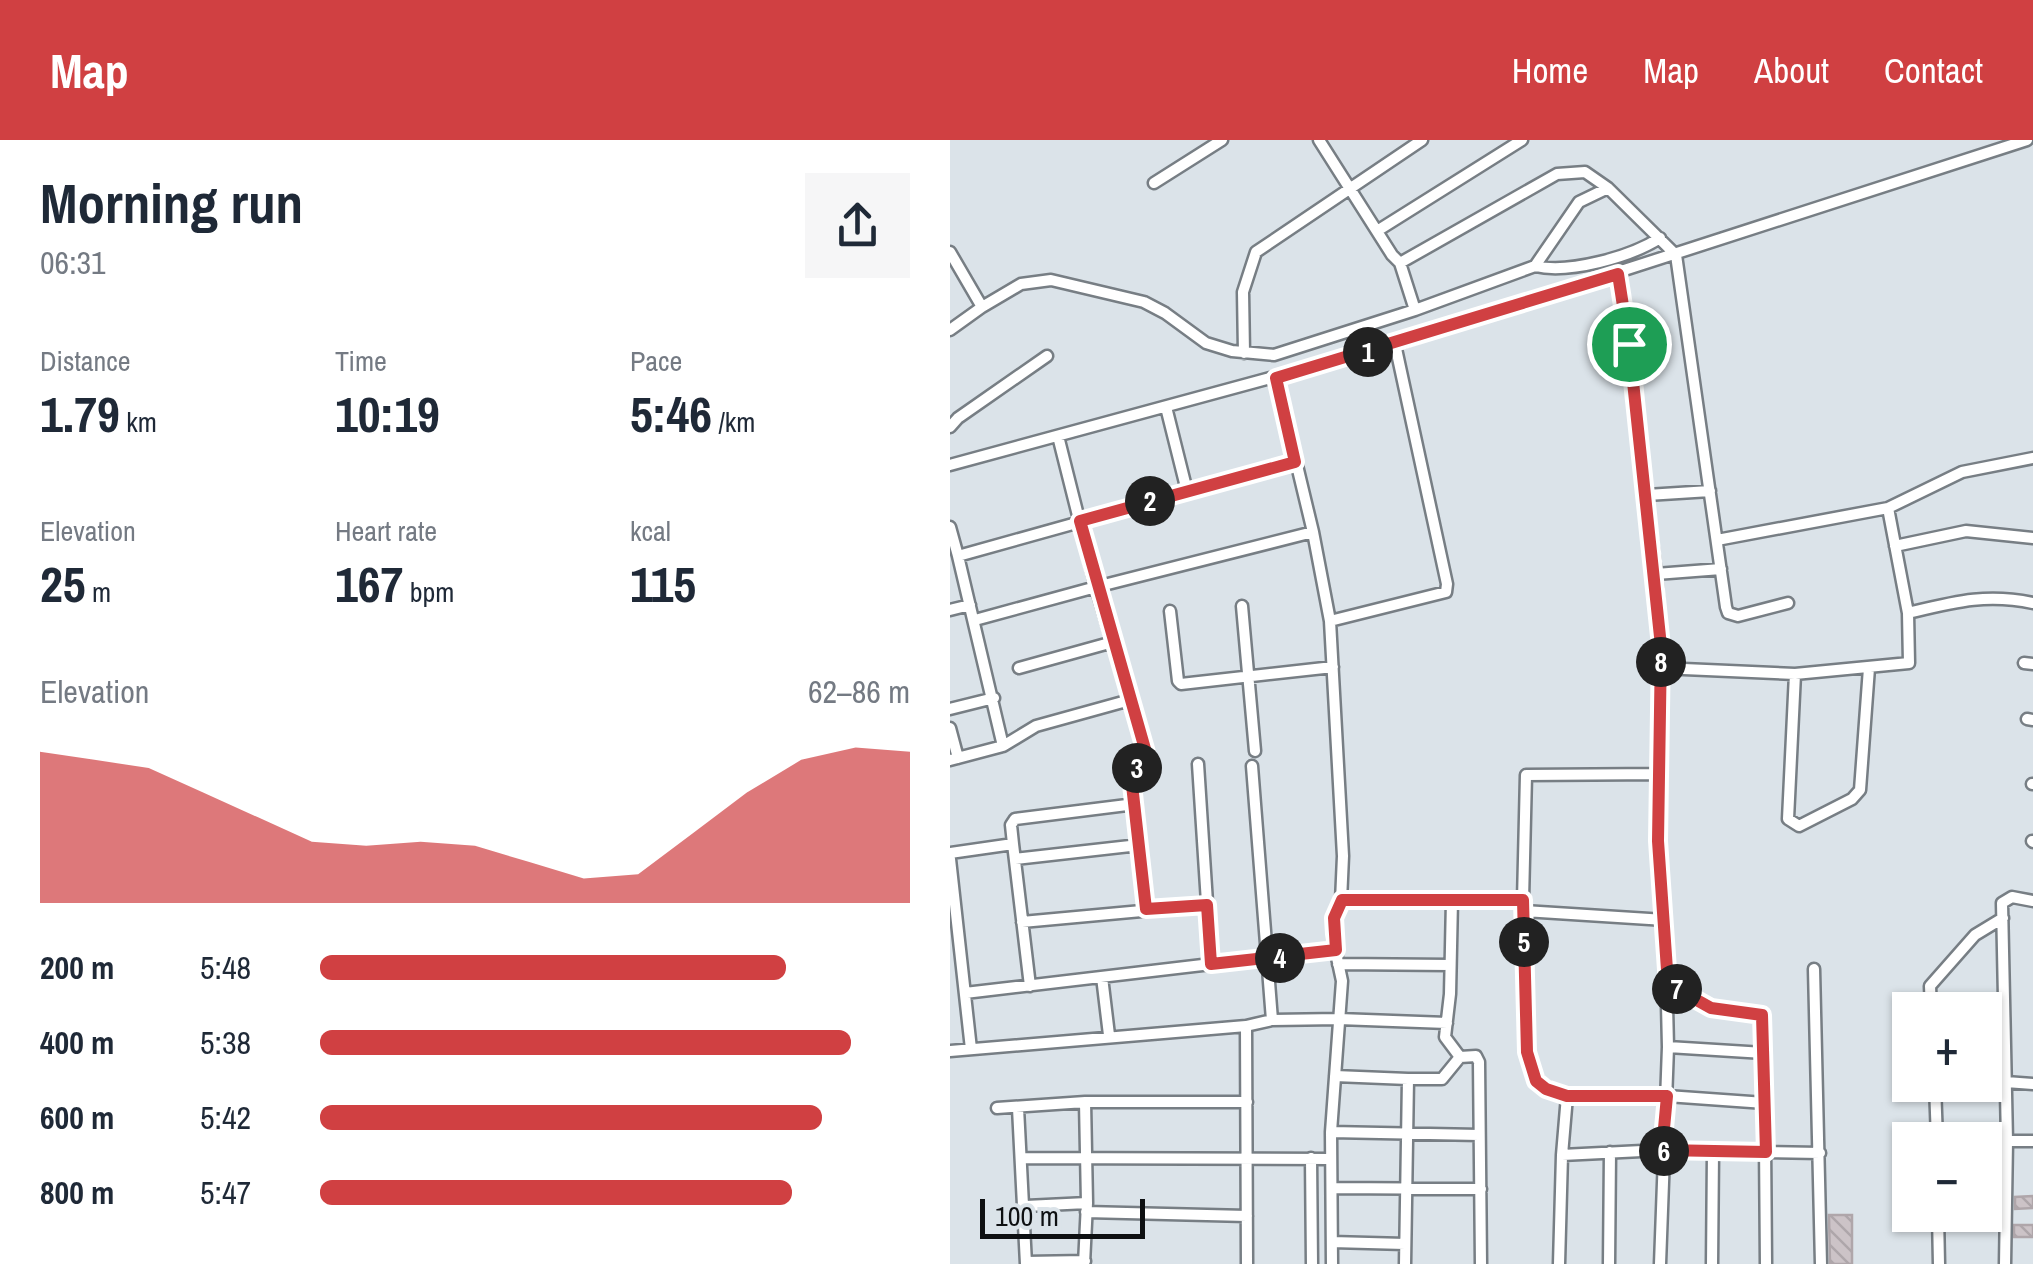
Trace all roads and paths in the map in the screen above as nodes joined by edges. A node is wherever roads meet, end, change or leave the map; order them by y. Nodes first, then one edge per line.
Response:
1 (1222, 140) edge
2 (1318, 140) edge
3 (1422, 140) edge
4 (1522, 140) edge
5 (2028, 140) edge
6 (1154, 183) dead end
7 (1349, 186) junction
8 (1608, 188) junction
9 (1377, 231) junction
10 (1660, 238) junction
11 (950, 252) edge
12 (1676, 255) junction
13 (1400, 263) junction
14 (1536, 266) junction
15 (1618, 274) junction
16 (982, 308) junction
17 (1415, 310) junction
18 (950, 330) edge
19 (1396, 344) junction
20 (1244, 353) junction
21 (1274, 355) junction
22 (1047, 356) dead end
23 (1278, 378) junction
24 (1166, 407) junction
25 (950, 427) edge
26 (1058, 436) junction
27 (2033, 458) edge
28 (1295, 462) junction
29 (950, 466) edge
30 (1187, 491) junction
31 (1710, 491) junction
32 (1646, 495) junction
33 (1888, 508) junction
34 (1080, 521) junction
35 (950, 527) edge
36 (1313, 532) junction
37 (2033, 538) edge
38 (1717, 540) junction
39 (1895, 546) junction
40 (958, 556) junction
41 (1721, 569) junction
42 (1656, 574) junction
43 (1096, 587) junction
44 (2033, 602) edge
45 (1788, 603) dead end
46 (970, 605) junction
47 (1242, 606) dead end
48 (950, 610) edge
49 (1170, 611) dead end
50 (1908, 613) junction
51 (975, 620) junction
52 (1330, 621) junction
53 (1112, 642) junction
54 (1333, 667) junction
55 (1019, 668) dead end
56 (1661, 668) junction
57 (1869, 668) junction
58 (1795, 674) junction
59 (1250, 676) junction
60 (994, 698) junction
61 (1130, 700) junction
62 (950, 709) edge
63 (950, 728) edge
64 (1003, 746) junction
65 (1256, 751) dead end
66 (954, 759) edge
67 (1198, 764) dead end
68 (1252, 766) dead end
69 (1661, 774) junction
70 (1134, 804) junction
71 (1013, 844) junction
72 (1139, 845) junction
73 (950, 856) edge
74 (1015, 859) junction
75 (1342, 900) junction
76 (1452, 900) junction
77 (2033, 901) edge
78 (1207, 905) junction
79 (1524, 905) junction
80 (1146, 909) junction
81 (2002, 918) junction
82 (1665, 920) junction
83 (1022, 922) junction
84 (1336, 950) junction
85 (1267, 960) junction
86 (1211, 964) junction
87 (1338, 964) junction
88 (1450, 964) junction
89 (1814, 969) dead end
90 (1102, 977) junction
91 (1668, 984) junction
92 (1030, 986) junction
93 (1930, 992) edge
94 (965, 993) junction
95 (1339, 1018) junction
96 (1272, 1020) junction
97 (1446, 1023) junction
98 (1246, 1026) junction
99 (1108, 1036) junction
100 (1668, 1047) junction
101 (972, 1049) junction
102 (950, 1051) edge
103 (1764, 1053) junction
104 (1460, 1057) junction
105 (1335, 1076) junction
106 (1408, 1080) junction
107 (2006, 1082) junction
108 (2033, 1084) edge
109 (1567, 1096) junction
110 (1667, 1096) junction
111 (1085, 1102) junction
112 (1248, 1102) junction
113 (1765, 1103) junction
114 (997, 1108) dead end
115 (1018, 1108) junction
116 (1331, 1132) junction
117 (1406, 1134) junction
118 (1479, 1136) junction
119 (2002, 1141) edge
120 (2007, 1141) junction
121 (2033, 1142) edge
122 (1662, 1150) junction
123 (1610, 1152) junction
124 (1713, 1152) junction
125 (1766, 1152) junction
126 (1820, 1153) junction
127 (1562, 1155) junction
128 (1087, 1156) junction
129 (1022, 1158) junction
130 (1248, 1158) junction
131 (1312, 1158) junction
132 (1332, 1159) junction
133 (1332, 1188) junction
134 (1406, 1189) junction
135 (1480, 1189) junction
136 (1026, 1206) junction
137 (1087, 1208) junction
138 (1246, 1216) junction
139 (1938, 1232) edge
140 (1332, 1242) junction
141 (1405, 1244) junction
142 (1084, 1262) edge
143 (1026, 1263) edge
144 (1247, 1264) edge
145 (1312, 1264) edge
146 (1332, 1264) edge
147 (1406, 1264) edge
148 (1481, 1264) edge
149 (1559, 1264) edge
150 (1609, 1264) edge
151 (1660, 1264) edge
152 (1712, 1264) edge
153 (1766, 1264) edge
154 (1821, 1264) edge
155 (1939, 1264) edge
156 (2005, 1264) edge

1 - 6 street
2 - 7 street
3 - 7 street
4 - 9 street
5 - 12 street
7 - 9 street
7 - 20 street
8 - 10 street
8 - 13 street
8 - 14 street
9 - 13 street
10 - 12 street
10 - 14 street
11 - 16 street
12 - 15 street
12 - 31 street
13 - 17 street
14 - 17 street
15 - 19 street
15 - 32 street
16 - 18 street
16 - 20 street
17 - 21 street
19 - 23 street
19 - 52 street
20 - 21 street
21 - 23 street
22 - 25 street
23 - 24 street
23 - 28 street
24 - 26 street
24 - 30 street
26 - 29 street
26 - 34 street
27 - 33 street
28 - 30 street
28 - 36 street
30 - 34 street
31 - 32 street
31 - 38 street
32 - 42 street
33 - 38 street
33 - 39 street
34 - 40 street
34 - 43 street
35 - 40 street
36 - 43 street
36 - 52 street
37 - 39 street
38 - 41 street
39 - 50 street
40 - 46 street
41 - 42 street
41 - 45 street
42 - 56 street
43 - 51 street
43 - 53 street
44 - 50 street
46 - 48 street
46 - 51 street
47 - 59 street
49 - 59 street
50 - 57 street
51 - 60 street
52 - 54 street
53 - 55 street
53 - 61 street
54 - 59 street
54 - 75 street
56 - 58 street
56 - 69 street
57 - 58 street
57 - 58 street
59 - 65 street
60 - 62 street
60 - 64 street
61 - 64 street
61 - 70 street
63 - 66 street
64 - 66 street
67 - 78 street
68 - 85 street
69 - 79 street
69 - 82 street
70 - 71 street
70 - 72 street
71 - 73 street
71 - 74 street
72 - 74 street
72 - 80 street
73 - 94 street
74 - 83 street
75 - 76 street
75 - 84 street
76 - 79 street
76 - 88 street
77 - 81 street
78 - 80 street
78 - 86 street
79 - 82 street
79 - 109 street
80 - 83 street
81 - 93 street
81 - 107 street
82 - 91 street
83 - 92 street
84 - 85 street
84 - 87 street
85 - 86 street
85 - 96 street
86 - 90 street
87 - 88 street
87 - 95 street
88 - 97 street
89 - 126 street
90 - 92 street
90 - 99 street
91 - 100 street
91 - 103 street
92 - 94 street
94 - 101 street
95 - 96 street
95 - 97 street
95 - 105 street
96 - 98 street
97 - 104 street
98 - 99 street
98 - 112 street
99 - 101 street
100 - 103 street
100 - 110 street
101 - 102 street
103 - 113 street
104 - 106 street
104 - 118 street
105 - 106 street
105 - 116 street
106 - 117 street
107 - 108 street
107 - 120 street
109 - 110 street
109 - 127 street
110 - 113 street
110 - 122 street
111 - 112 street
111 - 115 street
111 - 128 street
112 - 130 street
113 - 125 street
114 - 115 street
115 - 129 street
116 - 117 street
116 - 132 street
117 - 118 street
117 - 134 street
118 - 135 street
119 - 120 street
120 - 121 street
120 - 156 street
122 - 123 street
122 - 124 street
122 - 151 street
123 - 127 street
123 - 150 street
124 - 125 street
124 - 152 street
125 - 126 street
125 - 153 street
126 - 154 street
127 - 149 street
128 - 129 street
128 - 130 street
128 - 137 street
129 - 136 street
130 - 131 street
130 - 138 street
131 - 132 street
131 - 145 street
132 - 133 street
133 - 134 street
133 - 140 street
134 - 135 street
134 - 141 street
135 - 148 street
136 - 137 street
136 - 143 street
137 - 138 street
137 - 142 street
138 - 144 street
139 - 155 street
140 - 141 street
140 - 146 street
141 - 147 street
142 - 143 street

